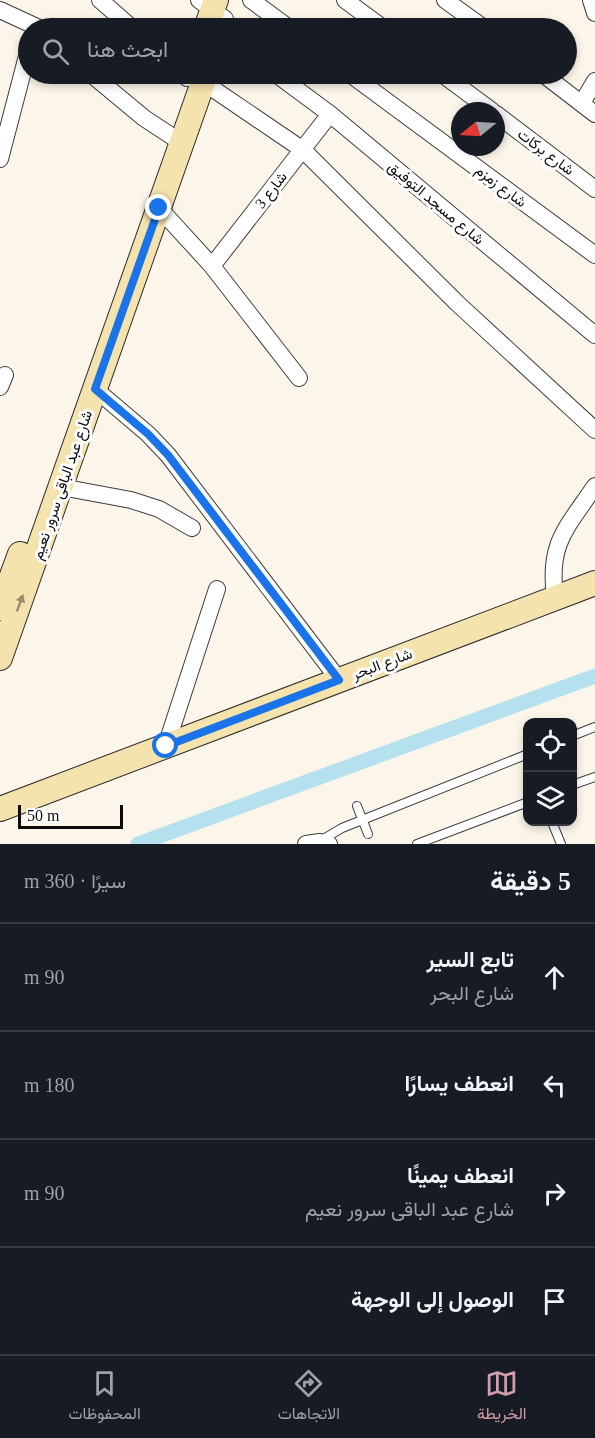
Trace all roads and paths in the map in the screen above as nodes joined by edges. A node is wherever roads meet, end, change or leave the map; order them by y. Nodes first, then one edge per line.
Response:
1 (99, 0) edge
2 (251, 0) edge
3 (345, 0) edge
4 (445, 0) edge
5 (591, 0) edge
6 (0, 10) edge
7 (595, 13) edge
8 (120, 18) edge
9 (275, 18) edge
10 (369, 18) edge
11 (470, 18) edge
12 (18, 19) edge
13 (18, 80) edge
14 (595, 81) edge
15 (104, 84) edge
16 (191, 84) edge
17 (205, 84) edge
18 (290, 84) edge
19 (364, 84) edge
20 (456, 84) edge
21 (556, 84) edge
22 (480, 102) edge
23 (588, 109) edge
24 (330, 114) junction
25 (5, 117) edge
26 (505, 121) edge
27 (175, 139) junction
28 (303, 150) junction
29 (0, 159) edge
30 (595, 189) edge
31 (159, 208) junction
32 (595, 255) edge
33 (212, 266) junction
34 (595, 335) edge
35 (299, 378) dead end
36 (95, 389) junction
37 (595, 429) edge
38 (595, 486) edge
39 (61, 487) junction
40 (192, 528) dead end
41 (595, 583) edge
42 (218, 589) dead end
43 (555, 597) junction
44 (0, 608) edge
45 (0, 658) edge
46 (339, 680) junction
47 (595, 727) edge
48 (577, 734) edge
49 (166, 746) junction
50 (523, 756) edge
51 (595, 777) edge
52 (577, 784) edge
53 (523, 804) edge
54 (357, 806) dead end
55 (0, 809) edge
56 (362, 820) junction
57 (554, 826) edge
58 (368, 834) dead end
59 (318, 843) edge
60 (417, 844) edge
61 (561, 844) edge

1 - 8 street
2 - 9 street
3 - 10 street
4 - 11 street
5 - 7 street
6 - 12 street
13 - 25 street
14 - 23 street
15 - 27 street
16 - 27 street, شارع عبد الباقى سرور نعيم
17 - 28 street
18 - 24 street, شارع مسجد التوفيق
19 - 32 street, شارع زمزم
20 - 22 street
21 - 23 street
24 - 28 street, شارع 3
24 - 34 street, شارع مسجد التوفيق
25 - 29 street
26 - 30 street, شارع بركات
27 - 31 street, شارع عبد الباقى سرور نعيم
27 - 44 street, شارع عبد الباقى سرور نعيم
28 - 33 street, شارع 3
28 - 37 street
31 - 33 street
31 - 36 street, شارع عبد الباقى سرور نعيم
33 - 35 street
36 - 39 street, شارع عبد الباقى سرور نعيم
36 - 46 street
38 - 43 street
39 - 40 street
45 -> 39 street, شارع عبد الباقى سرور نعيم
41 - 43 street, شارع البحر
42 - 49 street
43 - 46 street, شارع البحر
46 - 49 street, شارع البحر
47 - 48 lane
49 - 55 street, شارع البحر
50 - 56 lane
51 - 52 lane
53 - 60 lane
54 - 56 lane
56 - 58 lane
56 - 59 lane
57 - 61 lane

